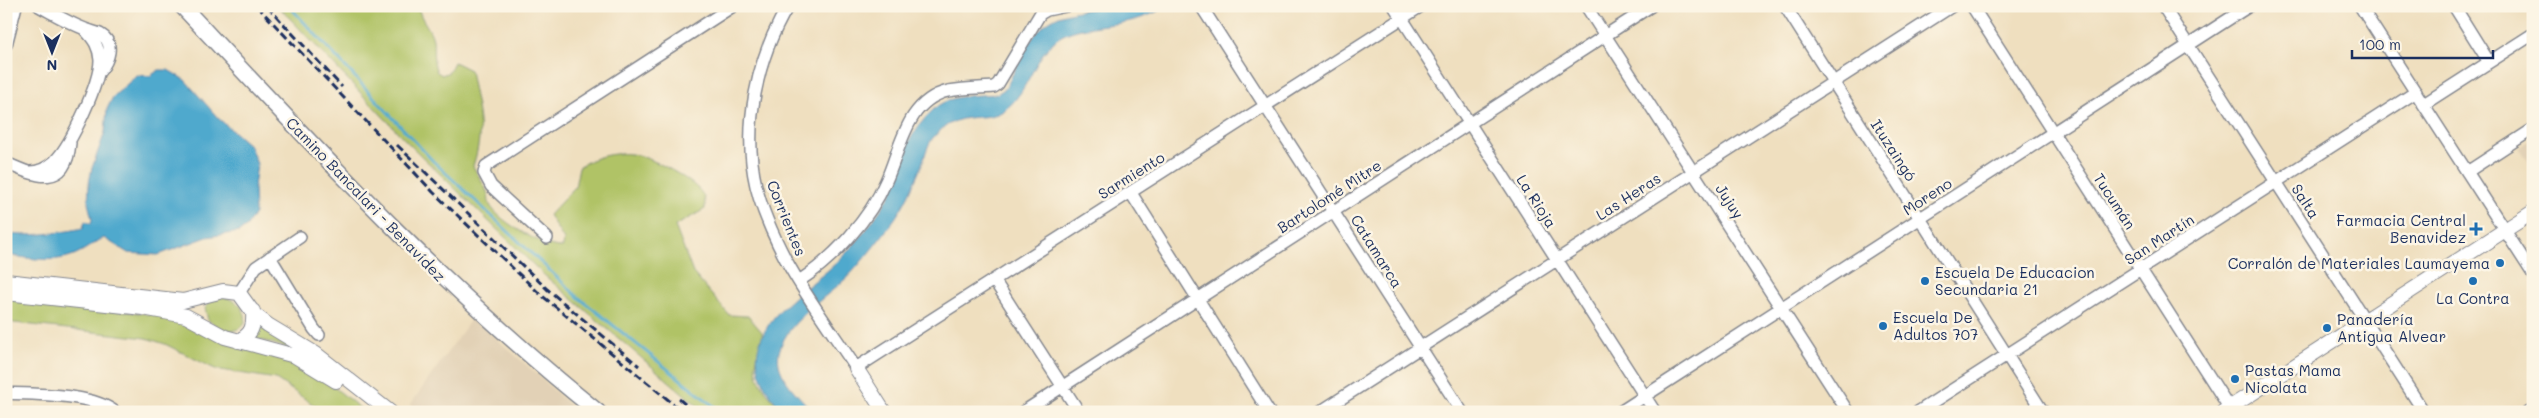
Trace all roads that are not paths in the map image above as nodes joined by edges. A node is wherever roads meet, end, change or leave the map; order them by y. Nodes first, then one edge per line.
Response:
1 (16, 6) edge
2 (39, 6) edge
3 (182, 6) edge
4 (733, 6) edge
5 (788, 6) edge
6 (1066, 6) edge
7 (1201, 6) edge
8 (1394, 6) edge
9 (1420, 6) edge
10 (1586, 6) edge
11 (1651, 6) edge
12 (1785, 6) edge
13 (1952, 6) edge
14 (1972, 6) edge
15 (2164, 6) edge
16 (2249, 6) edge
17 (2360, 6) edge
18 (2454, 6) edge
19 (1402, 18) junction
20 (2533, 34) edge
21 (1606, 36) junction
22 (6, 45) edge
23 (2188, 45) junction
24 (2489, 62) junction
25 (1833, 84) junction
26 (2416, 92) junction
27 (2424, 104) junction
28 (1267, 106) junction
29 (1469, 124) junction
30 (2533, 129) edge
31 (2053, 133) junction
32 (6, 164) edge
33 (1693, 171) junction
34 (2467, 172) junction
35 (2276, 181) junction
36 (1131, 193) junction
37 (1333, 211) junction
38 (2533, 212) edge
39 (1920, 218) junction
40 (2505, 230) junction
41 (300, 238) dead end
42 (547, 238) dead end
43 (270, 257) junction
44 (1557, 260) junction
45 (2141, 268) junction
46 (2533, 274) edge
47 (994, 280) junction
48 (6, 281) edge
49 (800, 283) junction
50 (6, 293) edge
51 (239, 293) junction
52 (212, 295) junction
53 (1198, 299) junction
54 (1781, 308) junction
55 (253, 311) junction
56 (2365, 320) junction
57 (206, 327) junction
58 (320, 334) dead end
59 (238, 341) junction
60 (1421, 349) junction
61 (2007, 354) junction
62 (856, 368) junction
63 (559, 382) junction
64 (1062, 386) junction
65 (6, 393) edge
66 (1645, 396) junction
67 (2533, 409) edge
68 (2228, 410) edge
69 (115, 412) edge
70 (375, 412) edge
71 (390, 412) edge
72 (587, 412) edge
73 (598, 412) edge
74 (884, 412) edge
75 (1022, 412) edge
76 (1079, 412) edge
77 (1269, 412) edge
78 (1320, 412) edge
79 (1462, 412) edge
80 (1620, 412) edge
81 (1655, 412) edge
82 (1848, 412) edge
83 (1918, 412) edge
84 (2043, 412) edge
85 (2424, 412) edge
86 (2528, 412) edge

1 - 22 street
2 - 32 street
3 - 63 main road, Camino Bancalari - Benavídez
4 - 42 street
5 - 49 street, Corrientes
6 - 49 street
7 - 28 street, Catamarca
8 - 19 street, La Rioja
9 - 19 street, Sarmiento
10 - 21 street, Jujuy
11 - 21 street, Bartolomé Mitre
12 - 25 street, Ituzaingó
13 - 25 street, Las Heras
14 - 31 street, Tucumán
15 - 23 street, Salta
16 - 23 street, Moreno
17 - 26 street
18 - 24 street
19 - 28 street, Sarmiento
19 - 29 street, La Rioja
20 - 24 street
21 - 29 street, Bartolomé Mitre
21 - 33 street, Jujuy
23 - 31 street, Moreno
23 - 35 street, Salta
24 - 27 street
25 - 33 street, Las Heras
25 - 39 street, Ituzaingó
26 - 27 street
26 - 35 street, San Martín
27 - 34 street
28 - 36 street, Sarmiento
28 - 37 street, Catamarca
29 - 37 street, Bartolomé Mitre
29 - 44 street, La Rioja
30 - 34 street
31 - 39 street, Moreno
31 - 45 street, Tucumán
33 - 44 street, Las Heras
33 - 54 street, Jujuy
34 - 40 street
35 - 45 street, San Martín
35 - 56 street, Salta
36 - 47 street, Sarmiento
36 - 53 street
37 - 53 street, Bartolomé Mitre
37 - 60 street, Catamarca
38 - 40 street
39 - 54 street, Moreno
39 - 61 street, Ituzaingó
40 - 46 street
40 - 56 street
41 - 43 street
43 - 51 street
43 - 58 street
44 - 60 street, Las Heras
44 - 66 street, La Rioja
45 - 61 street, San Martín
45 - 68 street, Tucumán
47 - 62 street, Sarmiento
47 - 64 street
48 - 52 street
49 - 62 street, Corrientes
50 - 57 street
51 - 52 street
51 - 55 street
52 - 57 street
53 - 64 street, Bartolomé Mitre
53 - 77 street
54 - 66 street, Moreno
54 - 82 street, Jujuy
55 - 59 street
55 - 71 street
56 - 68 street
56 - 85 street, Salta
57 - 59 street
59 - 70 street
60 - 78 street, Las Heras
60 - 79 street, Catamarca
61 - 83 street, San Martín
61 - 84 street, Ituzaingó
62 - 74 street
63 - 72 main road, Camino Bancalari - Benavídez
63 - 73 main road, Camino Bancalari - Benavídez
64 - 75 street, Bartolomé Mitre
64 - 76 street
65 - 69 street
66 - 80 street, Moreno
66 - 81 street, La Rioja
67 - 86 street

